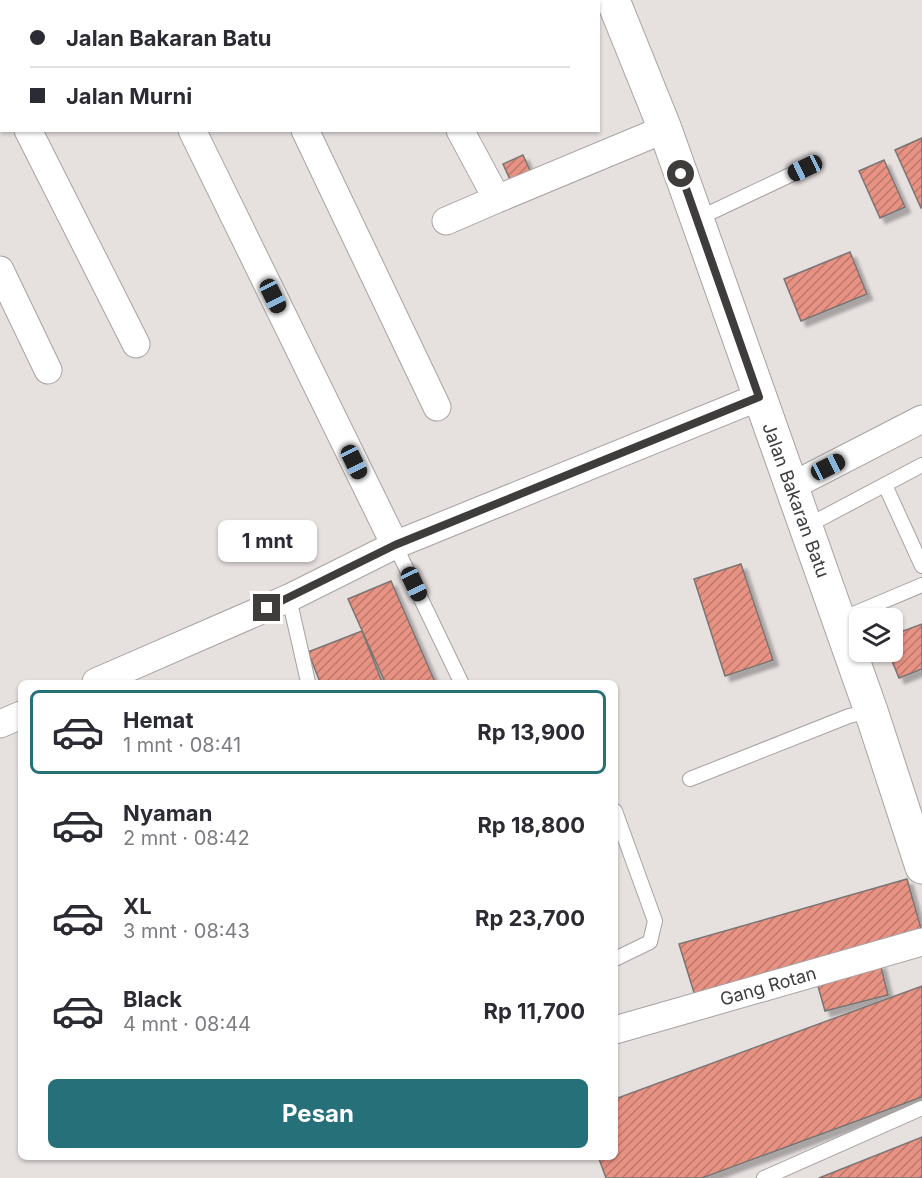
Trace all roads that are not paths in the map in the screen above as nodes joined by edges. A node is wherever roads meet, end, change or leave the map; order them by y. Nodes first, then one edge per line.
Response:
1 (613, 0) edge
2 (665, 129) junction
3 (29, 132) edge
4 (193, 132) edge
5 (306, 132) edge
6 (461, 132) edge
7 (805, 168) dead end
8 (497, 199) junction
9 (697, 219) junction
10 (446, 221) dead end
11 (0, 270) edge
12 (136, 345) dead end
13 (48, 370) dead end
14 (759, 397) junction
15 (437, 407) dead end
16 (922, 419) edge
17 (922, 465) edge
18 (885, 484) junction
19 (790, 486) junction
20 (805, 527) junction
21 (395, 545) junction
22 (922, 566) edge
23 (922, 585) edge
24 (289, 598) junction
25 (839, 620) junction
26 (101, 680) edge
27 (308, 680) edge
28 (460, 680) edge
29 (871, 711) junction
30 (18, 716) edge
31 (0, 724) edge
32 (690, 779) dead end
33 (913, 811) edge
34 (618, 819) edge
35 (922, 867) edge
36 (922, 942) edge
37 (618, 958) edge
38 (618, 1029) edge
39 (922, 1108) edge
40 (765, 1178) edge

1 - 2 highway, Jalan Bakaran Batu
2 - 8 street
2 - 9 highway, Jalan Bakaran Batu
3 - 12 street
4 - 21 street
5 - 15 street
6 - 8 street
7 - 9 lane
8 - 10 street
9 - 14 highway, Jalan Bakaran Batu
11 - 13 street
14 - 19 highway, Jalan Bakaran Batu
14 - 21 street
16 - 19 street
17 - 18 lane
18 - 20 lane
18 - 22 lane
19 - 20 highway, Jalan Bakaran Batu
20 - 25 highway, Jalan Bakaran Batu
21 - 24 street
21 - 28 lane
23 - 25 lane
24 - 26 street
24 - 27 lane
25 - 29 highway, Jalan Bakaran Batu
29 - 32 lane
29 - 33 highway, Jalan Bakaran Batu
30 - 31 street
33 - 35 highway, Jalan Bakaran Batu
34 - 37 lane
36 - 38 street, Gang Rotan
39 - 40 lane

